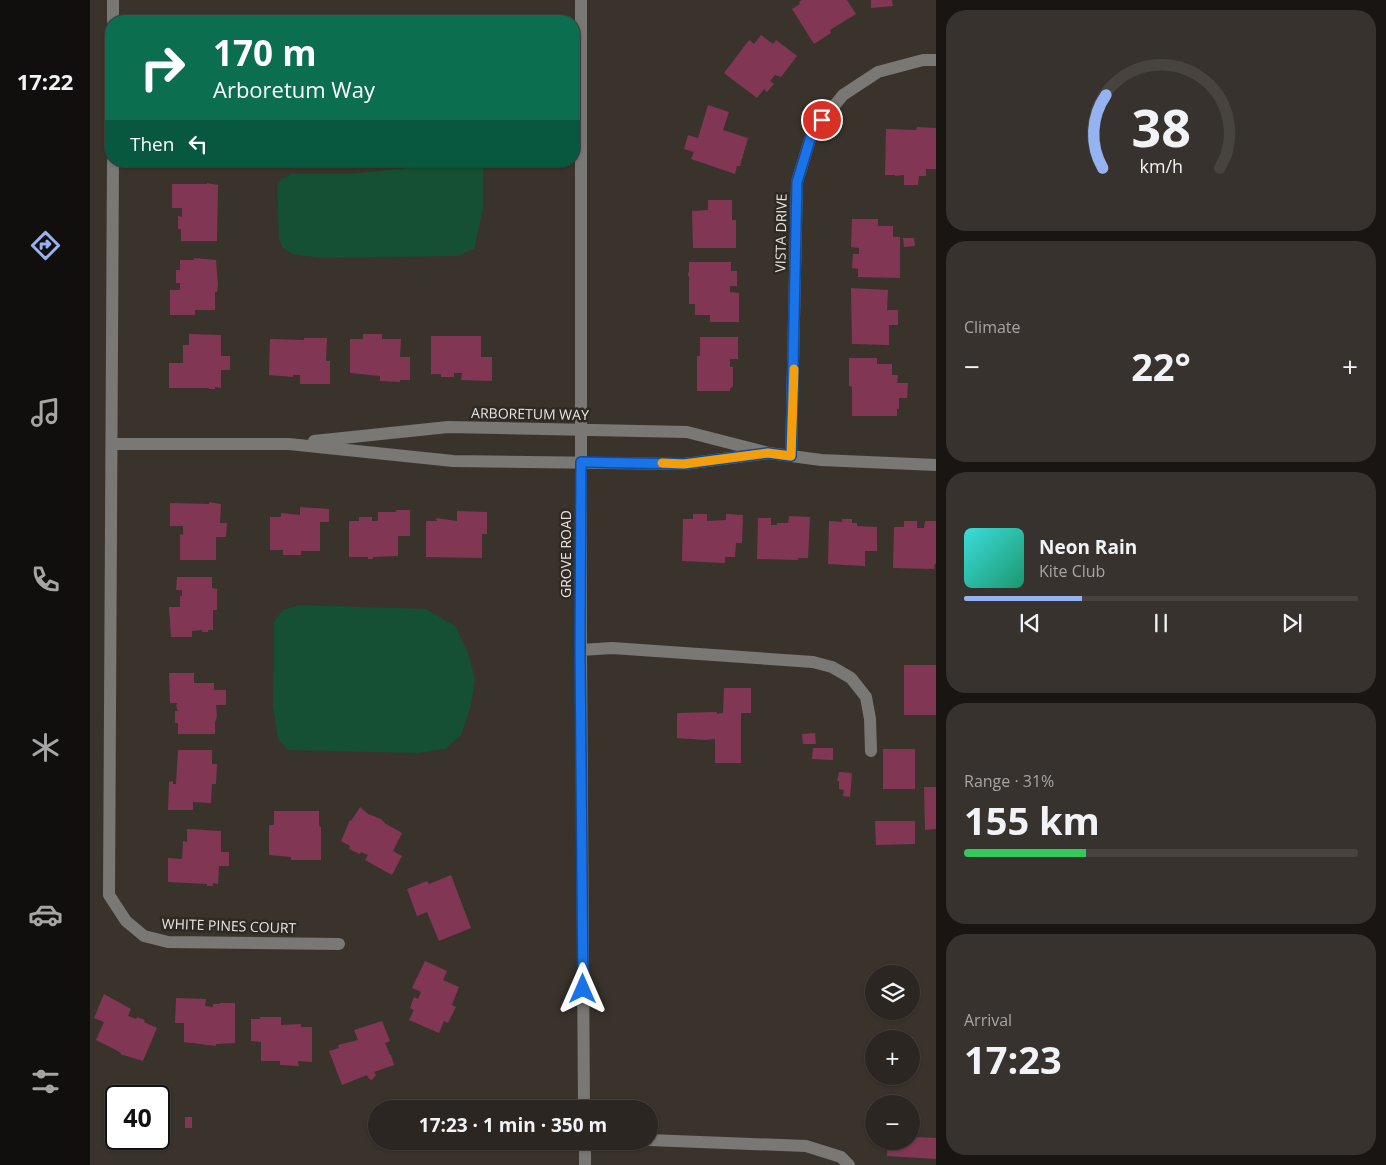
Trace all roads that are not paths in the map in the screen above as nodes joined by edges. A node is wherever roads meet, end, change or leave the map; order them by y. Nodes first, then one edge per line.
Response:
1 (113, 0) edge
2 (581, 0) edge
3 (113, 15) edge
4 (936, 60) edge
5 (113, 167) edge
6 (581, 430) junction
7 (113, 444) junction
8 (289, 444) junction
9 (768, 453) junction
10 (791, 456) junction
11 (581, 462) junction
12 (936, 466) edge
13 (580, 650) junction
14 (871, 751) dead end
15 (339, 944) dead end
16 (584, 1100) edge
17 (658, 1140) edge
18 (585, 1150) edge
19 (585, 1165) edge
20 (849, 1165) edge

1 - 3 street
2 - 6 street, GROVE ROAD
4 - 10 street, VISTA DRIVE
5 - 7 street, WHITE PINES COURT
6 - 8 street, ARBORETUM WAY
6 - 9 street, ARBORETUM WAY
6 - 11 street, GROVE ROAD
7 - 8 street, ARBORETUM WAY
7 - 15 street, WHITE PINES COURT
8 - 11 street, ARBORETUM WAY
9 - 10 street, ARBORETUM WAY
9 - 11 street, ARBORETUM WAY
10 - 12 street, ARBORETUM WAY
11 - 13 street, GROVE ROAD
13 - 14 street
13 - 16 street, GROVE ROAD
17 - 20 street
18 - 19 street

